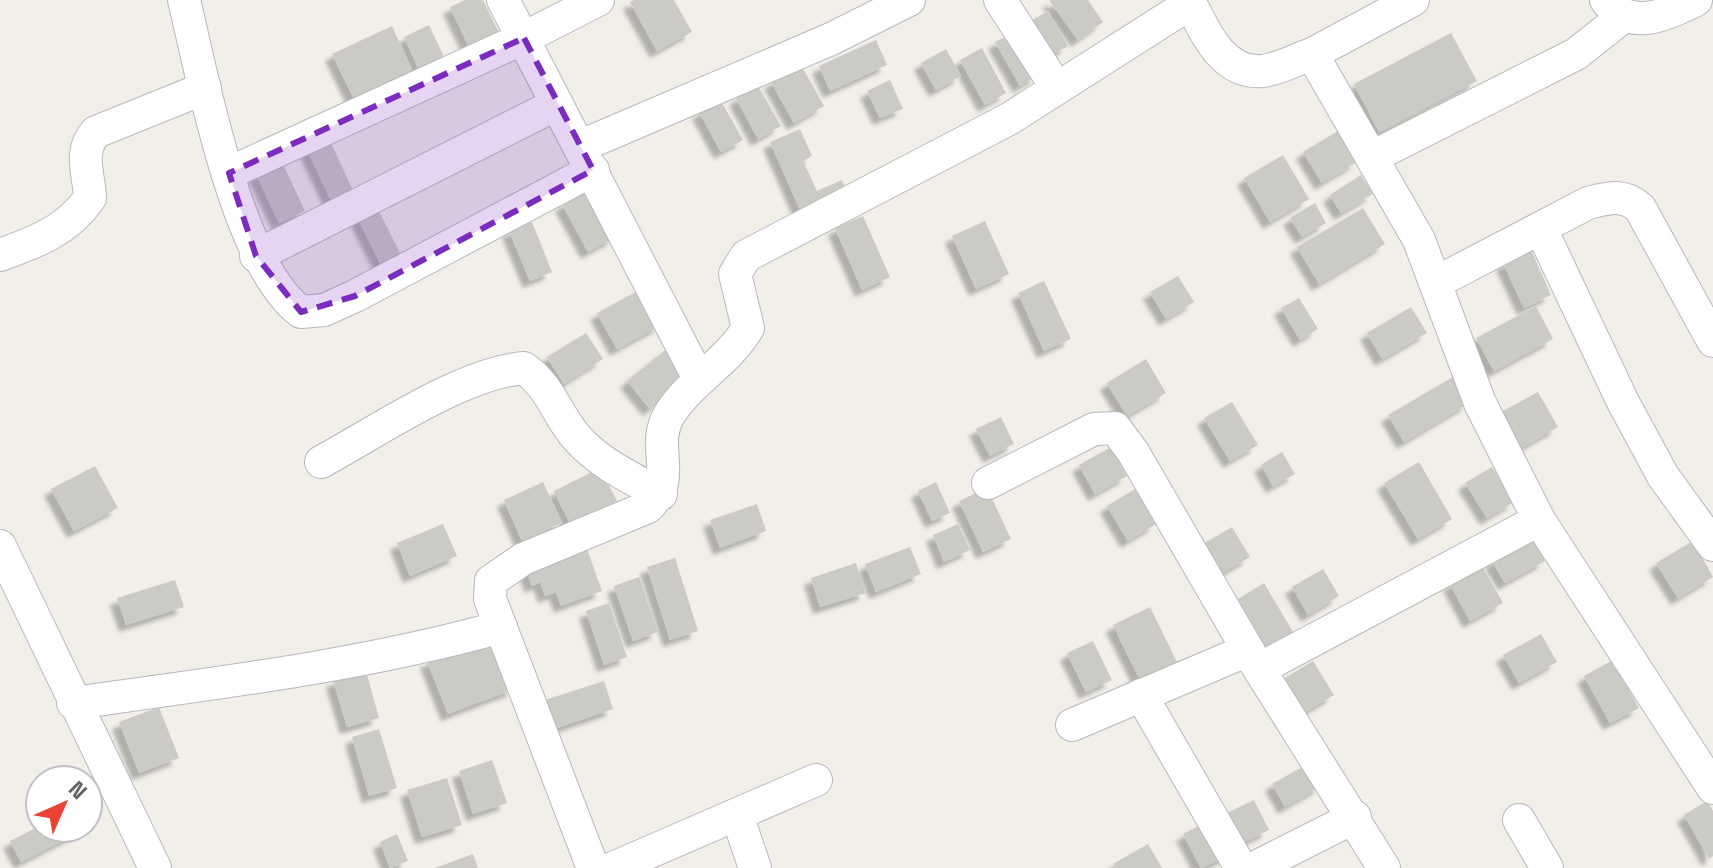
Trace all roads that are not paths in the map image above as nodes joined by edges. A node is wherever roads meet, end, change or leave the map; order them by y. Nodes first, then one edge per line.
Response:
1 (184, 0) edge
2 (503, 0) edge
3 (598, 0) edge
4 (909, 0) edge
5 (1000, 0) edge
6 (1413, 0) edge
7 (1696, 0) edge
8 (1190, 1) edge
9 (1615, 8) edge
10 (524, 38) junction
11 (1312, 54) junction
12 (205, 88) junction
13 (1057, 88) junction
14 (557, 104) junction
15 (1372, 157) junction
16 (587, 158) junction
17 (229, 173) junction
18 (1541, 229) junction
19 (0, 255) edge
20 (256, 256) junction
21 (1437, 282) junction
22 (1713, 341) edge
23 (699, 379) junction
24 (321, 462) dead end
25 (988, 483) dead end
26 (661, 494) junction
27 (1539, 520) junction
28 (1713, 545) edge
29 (2, 554) edge
30 (501, 627) junction
31 (1254, 660) junction
32 (1141, 695) junction
33 (73, 703) junction
34 (1072, 725) dead end
35 (1709, 773) edge
36 (816, 780) dead end
37 (737, 815) junction
38 (1355, 817) junction
39 (1519, 820) dead end
40 (155, 868) edge
41 (593, 868) edge
42 (613, 868) edge
43 (755, 868) edge
44 (1241, 868) edge
45 (1254, 868) edge
46 (1384, 868) edge
47 (1547, 868) edge

1 - 12 street
2 - 10 street
3 - 10 street
4 - 16 street
5 - 13 street
6 - 11 street
7 - 9 street
8 - 11 street
8 - 13 street
9 - 15 street
10 - 14 street
10 - 17 street
11 - 15 street
12 - 17 street
12 - 19 street
13 - 23 street
14 - 16 street
14 - 20 street
15 - 21 street
16 - 20 street
16 - 23 street
17 - 20 street
18 - 21 street
18 - 22 street
18 - 28 street
21 - 27 street
23 - 26 street
24 - 26 street
25 - 31 street
26 - 30 street
27 - 31 street
27 - 35 street
29 - 33 street
30 - 33 street
30 - 41 street
31 - 32 street
31 - 38 street
32 - 34 street
32 - 44 street
33 - 40 street
36 - 37 street
37 - 42 street
37 - 43 street
38 - 45 street
38 - 46 street
39 - 47 street

